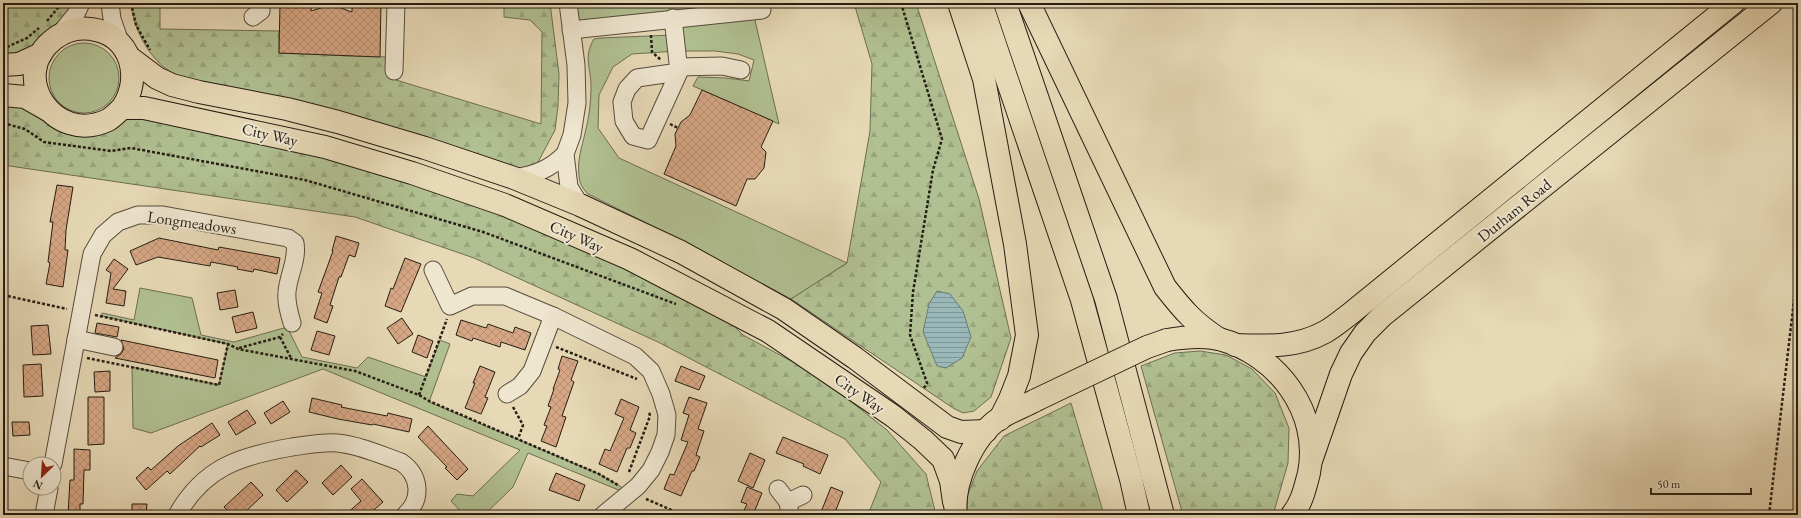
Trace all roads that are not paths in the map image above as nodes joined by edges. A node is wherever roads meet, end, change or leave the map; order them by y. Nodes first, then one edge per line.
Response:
1 (80, 3) edge
2 (110, 3) edge
3 (396, 3) edge
4 (568, 3) edge
5 (959, 3) edge
6 (981, 3) edge
7 (1005, 3) edge
8 (1028, 3) edge
9 (1733, 3) edge
10 (1772, 3) edge
11 (762, 10) dead end
12 (673, 18) junction
13 (571, 30) junction
14 (59, 35) junction
15 (125, 51) junction
16 (41, 54) junction
17 (3, 65) edge
18 (394, 70) dead end
19 (742, 70) dead end
20 (3, 95) edge
21 (122, 108) junction
22 (48, 110) junction
23 (565, 154) junction
24 (514, 178) junction
25 (580, 205) junction
26 (433, 270) dead end
27 (553, 316) junction
28 (292, 323) road end
29 (1227, 342) junction
30 (75, 347) junction
31 (114, 347) dead end
32 (507, 394) road end
33 (993, 425) junction
34 (55, 456) edge
35 (1312, 458) junction
36 (3, 466) edge
37 (22, 470) edge
38 (803, 494) dead end
39 (48, 496) edge
40 (785, 502) edge
41 (955, 508) edge
42 (1296, 512) edge
43 (44, 515) edge
44 (177, 515) edge
45 (405, 515) edge
46 (603, 515) edge
47 (1139, 515) edge
48 (1163, 515) edge

1 - 14 street
2 - 15 street
3 - 18 street
4 - 13 street
5 - 33 main road
6 - 47 main road
7 - 48 main road
8 - 29 main road
9 - 29 main road, Durham Road
10 - 35 main road, Durham Road
11 - 12 street
12 - 13 street
12 - 19 street
13 - 23 street
14 - 15 main road, City Way
14 - 16 main road, City Way
15 - 21 main road, City Way
15 - 24 main road, City Way
16 - 17 main road, City Way
16 - 22 main road, City Way
20 - 22 main road, City Way
21 - 22 main road, City Way
21 - 41 main road, City Way
23 - 24 street
23 - 25 street
24 - 25 main road, City Way
25 - 33 main road, City Way
26 - 27 street
27 - 32 street
27 - 46 street
28 - 30 street, Longmeadows
29 - 33 main road, bridge
29 - 35 main road
30 - 31 street
30 - 34 street, Longmeadows
33 - 41 main road
35 - 42 main road, Durham Road
36 - 37 street
38 - 40 street
39 - 43 street
44 - 45 street

